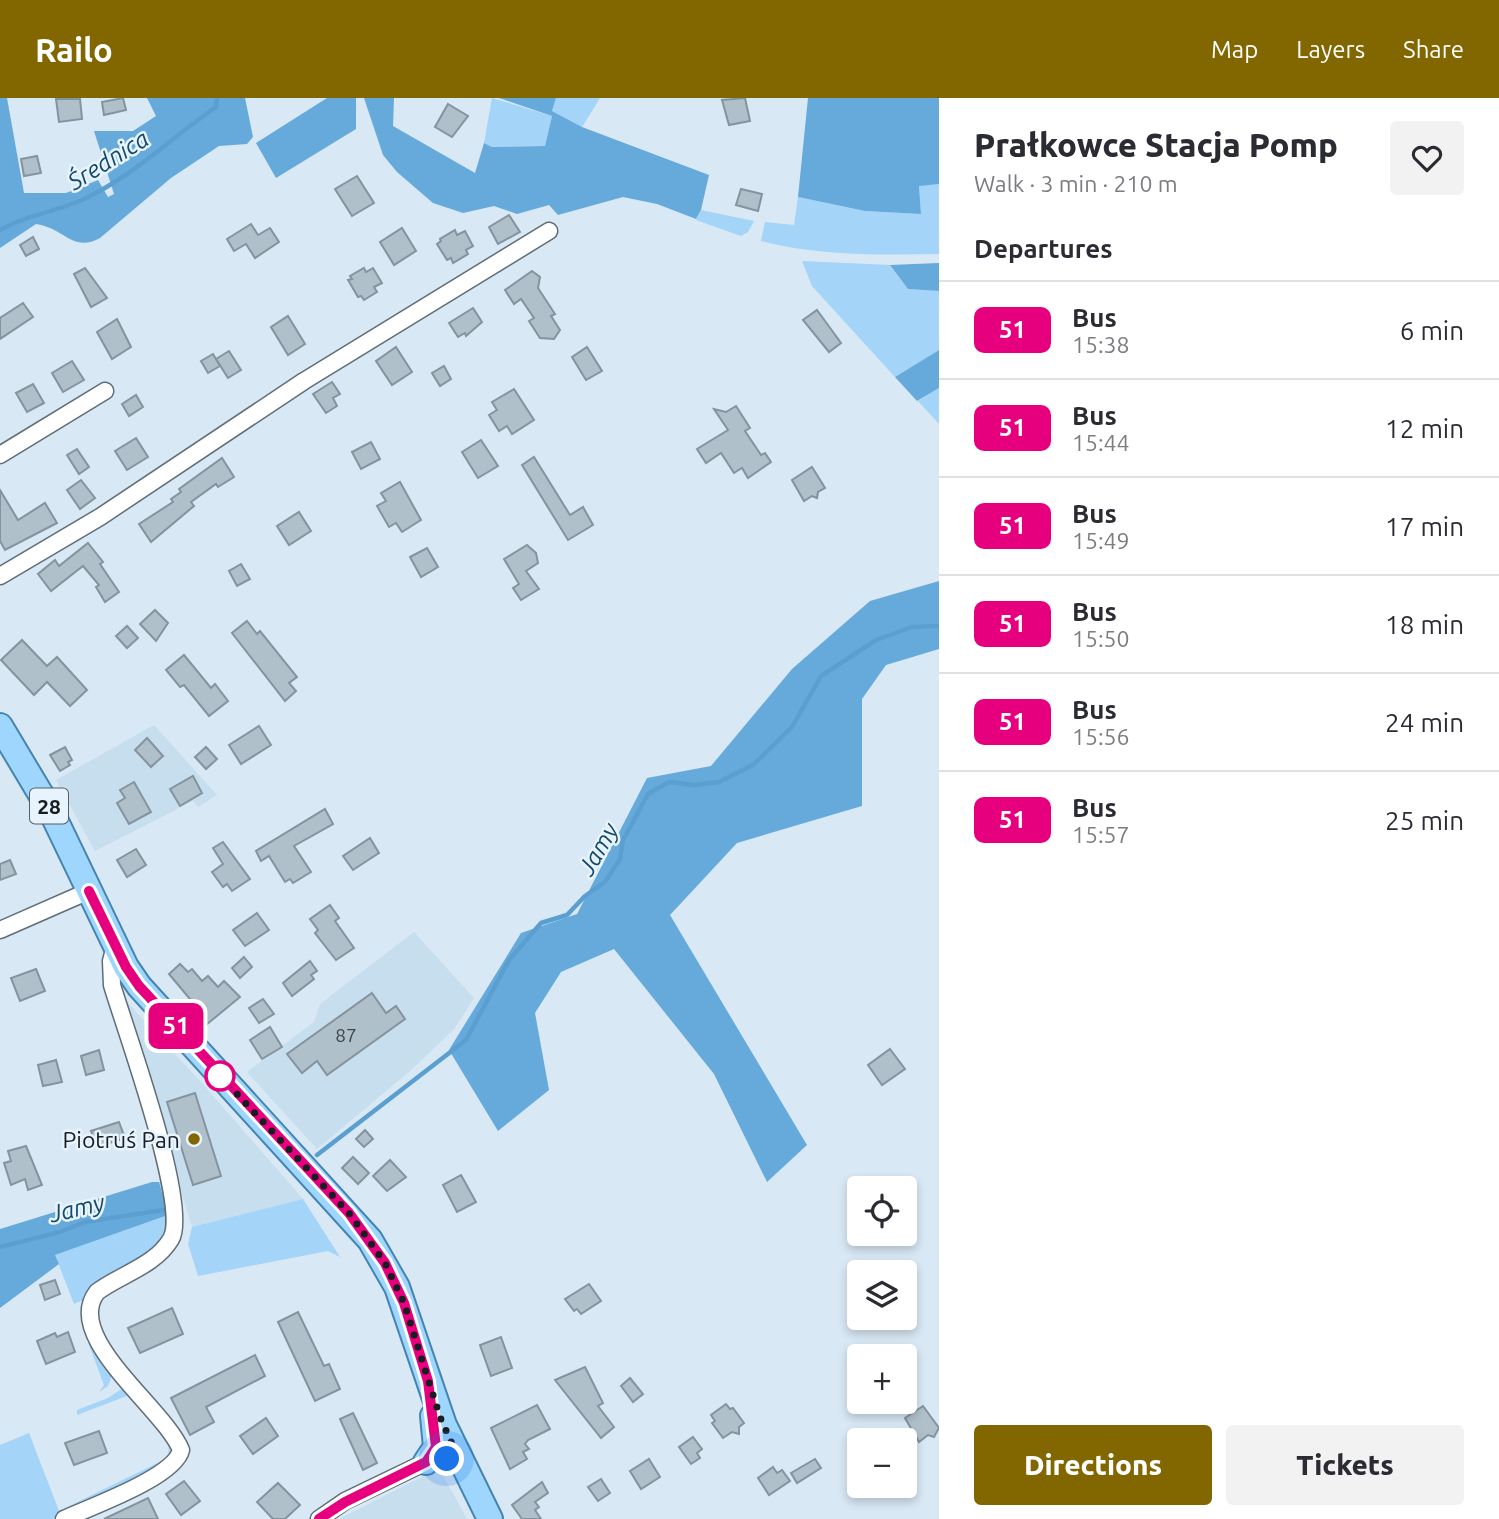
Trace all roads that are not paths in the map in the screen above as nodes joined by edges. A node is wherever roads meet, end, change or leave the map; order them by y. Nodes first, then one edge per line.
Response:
1 (549, 231) dead end
2 (105, 391) dead end
3 (0, 455) edge
4 (0, 576) edge
5 (0, 726) edge
6 (89, 891) junction
7 (0, 930) edge
8 (115, 946) junction
9 (428, 1381) junction
10 (457, 1455) junction
11 (426, 1462) junction
12 (64, 1519) edge
13 (319, 1519) edge
14 (490, 1519) edge

1 - 4 street
2 - 3 street
5 - 6 main road, 28
6 - 7 street
6 - 8 main road, 28
8 - 9 main road, 28
8 - 12 street
9 - 10 main road, 28
9 - 11 main road
10 - 11 street
10 - 14 main road, 28
11 - 13 street

